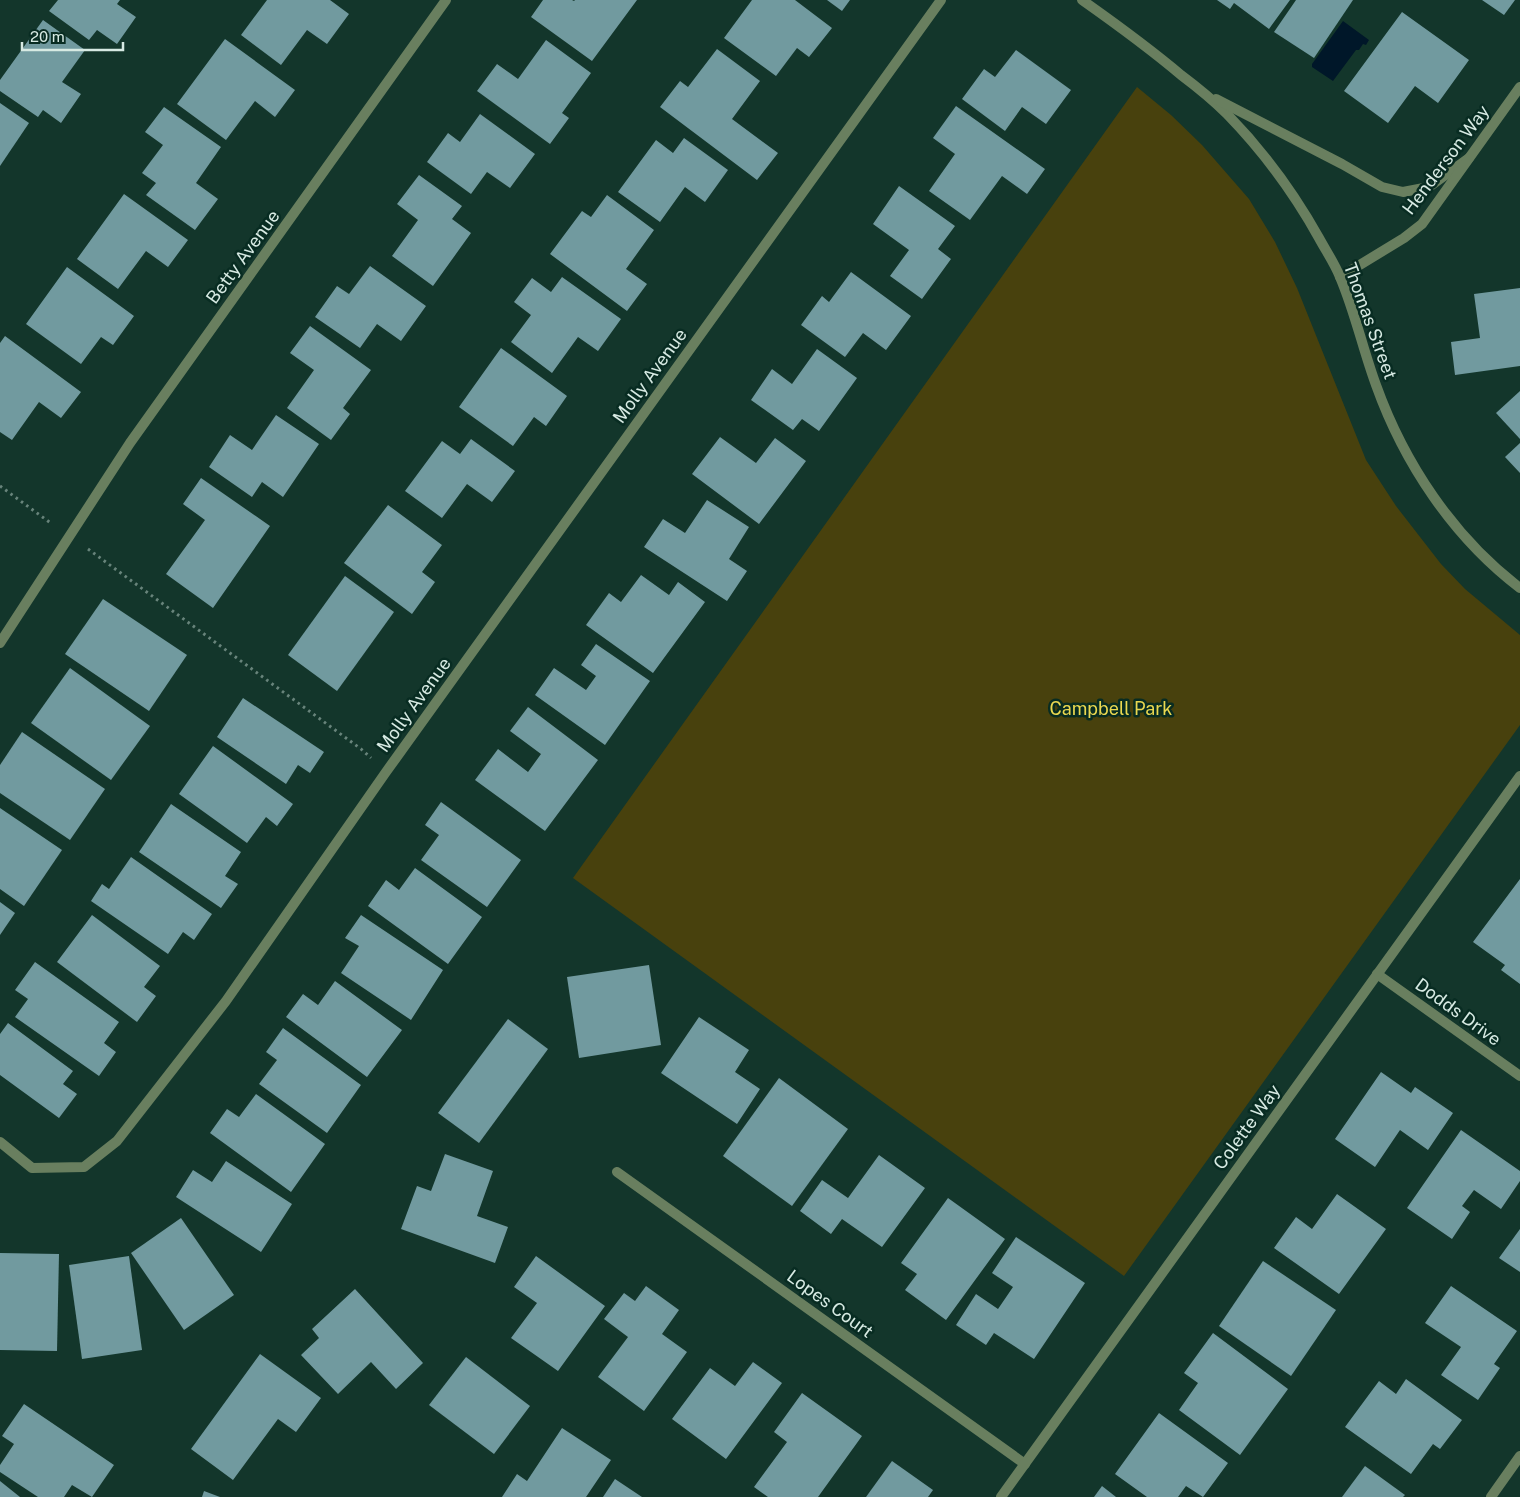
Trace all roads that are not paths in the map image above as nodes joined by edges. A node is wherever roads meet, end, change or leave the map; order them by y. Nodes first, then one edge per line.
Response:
1 (446, 0) edge
2 (941, 0) edge
3 (1082, 0) edge
4 (1520, 87) edge
5 (1202, 92) junction
6 (1470, 158) junction
7 (1340, 277) junction
8 (1520, 588) edge
9 (0, 643) edge
10 (1520, 776) edge
11 (1377, 974) junction
12 (1520, 1076) edge
13 (0, 1142) edge
14 (617, 1172) dead end
15 (1520, 1456) edge
16 (1025, 1464) junction
17 (1001, 1497) edge
18 (1491, 1497) edge

1 - 9 street, Betty Avenue
2 - 13 street, Molly Avenue
3 - 5 street, Thomas Street
4 - 6 street, Henderson Way
5 - 6 street
5 - 7 street, Thomas Street
6 - 7 street, Henderson Way
7 - 8 street, Thomas Street
10 - 11 street, Colette Way
11 - 12 street, Dodds Drive
11 - 16 street, Colette Way
14 - 16 street, Lopes Court
15 - 18 street
16 - 17 street, Colette Way

